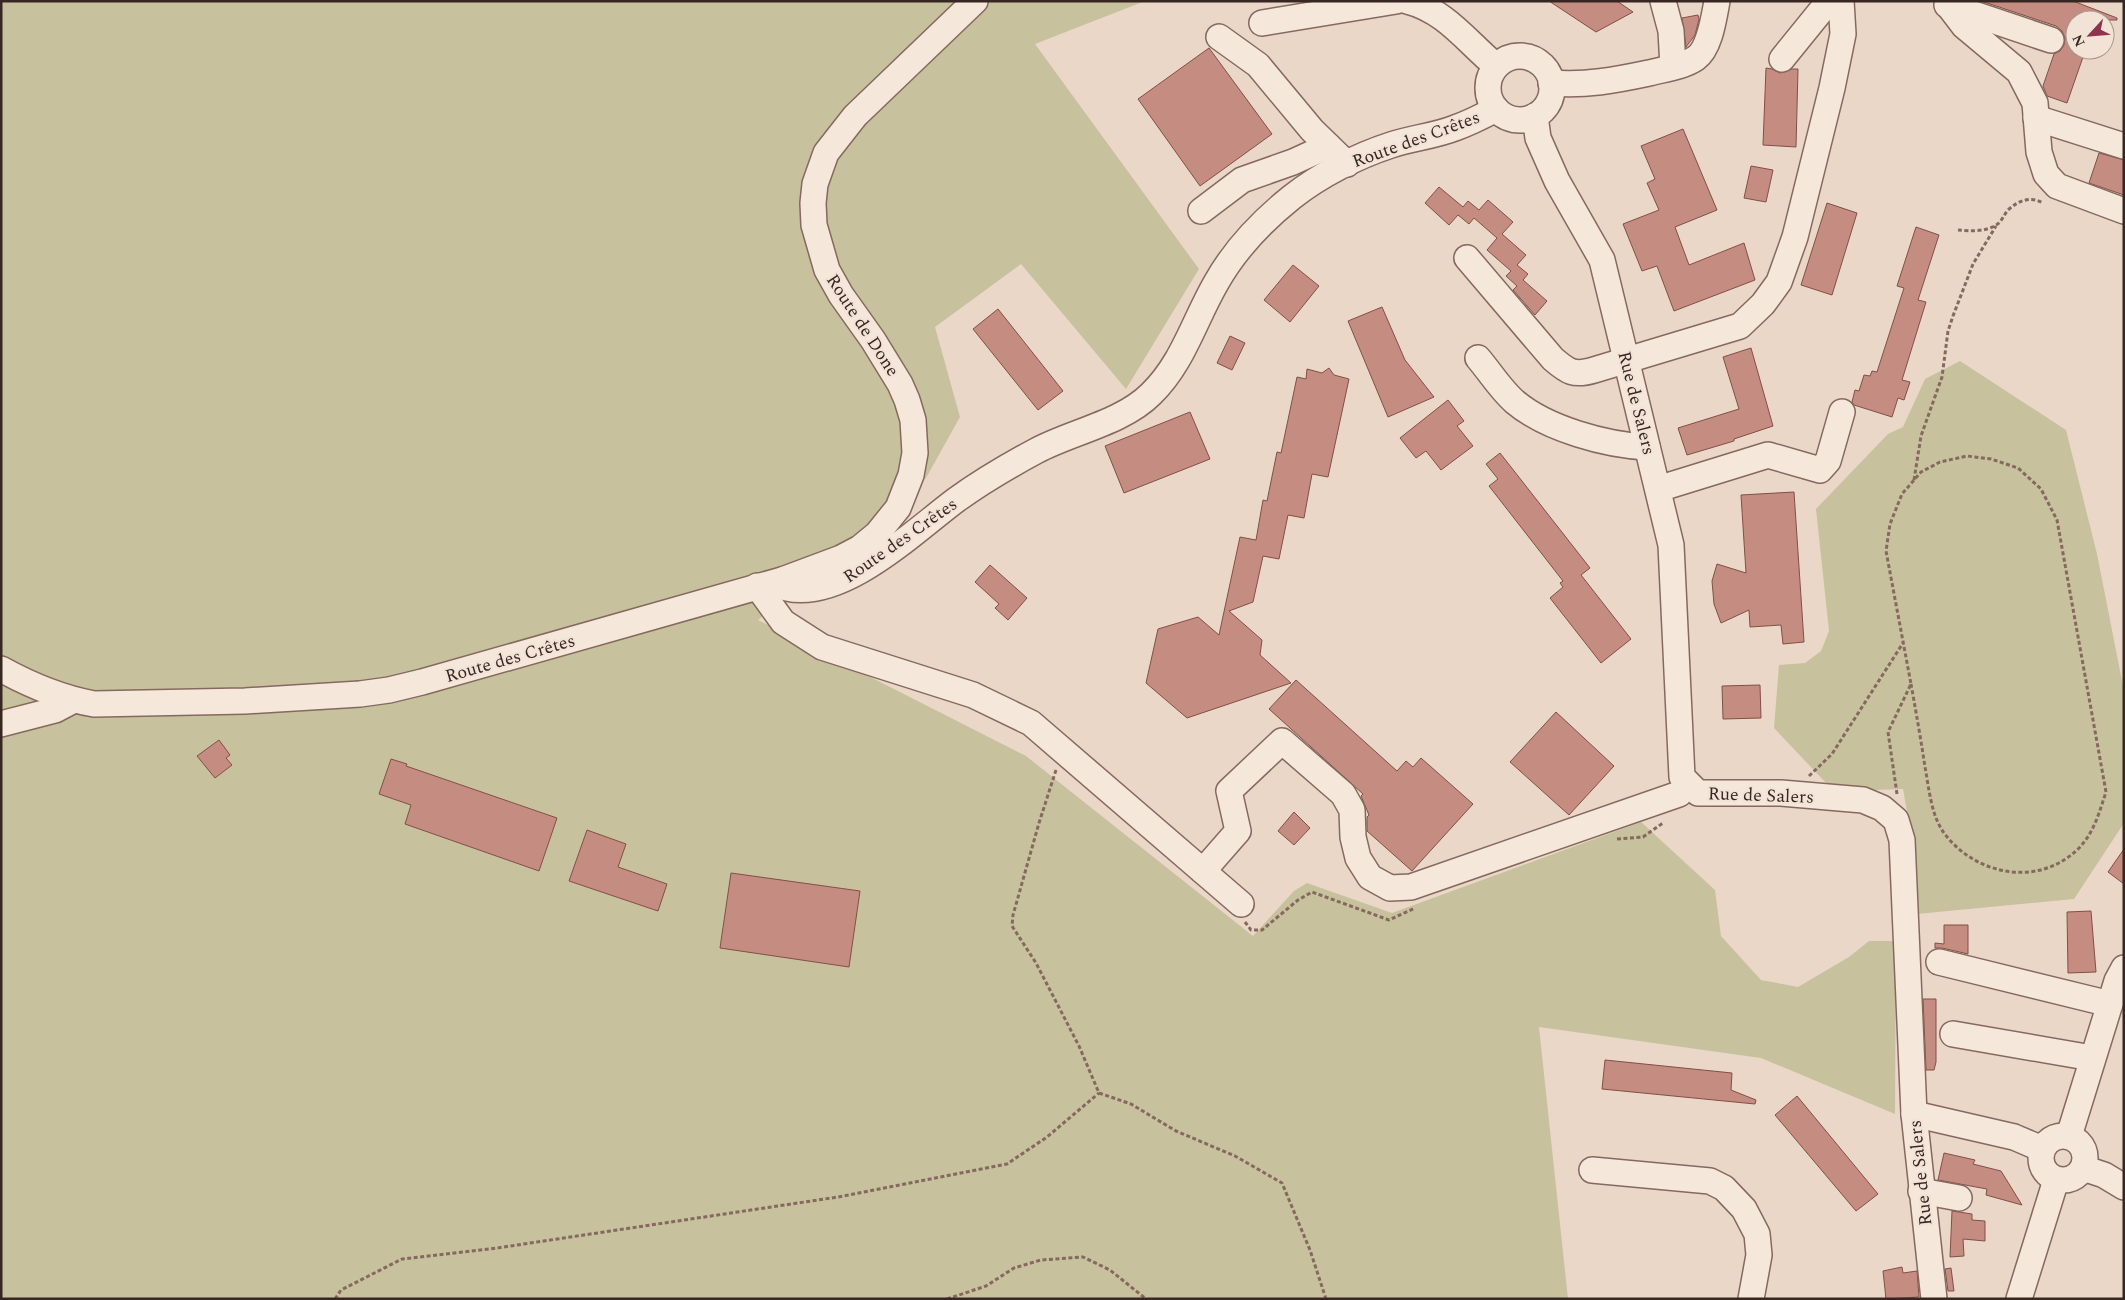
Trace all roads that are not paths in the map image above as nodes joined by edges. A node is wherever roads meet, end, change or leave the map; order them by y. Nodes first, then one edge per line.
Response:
1 (975, 1) edge
2 (1396, 1) edge
3 (1407, 1) edge
4 (1663, 1) edge
5 (1717, 1) edge
6 (1829, 1) edge
7 (1841, 1) edge
8 (1941, 3) edge
9 (1262, 23) dead end
10 (1220, 37) dead end
11 (2051, 40) dead end
12 (1782, 59) dead end
13 (1496, 66) junction
14 (1673, 68) junction
15 (1551, 83) junction
16 (1496, 109) junction
17 (1535, 116) junction
18 (2036, 118) junction
19 (1328, 146) junction
20 (2124, 146) edge
21 (1347, 164) junction
22 (1201, 211) dead end
23 (2124, 211) edge
24 (1466, 258) dead end
25 (1478, 358) dead end
26 (1626, 361) junction
27 (1842, 412) dead end
28 (1647, 447) junction
29 (1658, 489) junction
30 (782, 580) junction
31 (757, 586) junction
32 (1, 669) edge
33 (74, 700) junction
34 (1, 724) edge
35 (1679, 794) dead end
36 (1203, 871) junction
37 (1241, 904) dead end
38 (1939, 962) dead end
39 (2124, 968) edge
40 (2110, 1004) junction
41 (1953, 1034) dead end
42 (2092, 1058) junction
43 (1914, 1114) junction
44 (2069, 1136) junction
45 (2042, 1149) junction
46 (2083, 1168) junction
47 (1592, 1170) dead end
48 (2056, 1180) junction
49 (2124, 1187) edge
50 (1921, 1191) junction
51 (1959, 1198) dead end
52 (1751, 1299) edge
53 (1934, 1299) edge
54 (2018, 1299) edge

1 - 30 street, Route de Done
2 - 9 street
3 - 13 street
4 - 14 street
5 - 14 street
6 - 12 street
7 - 26 street
8 - 11 street
8 - 18 street
10 - 19 street
13 - 15 street
13 - 16 street
14 - 15 street
15 - 17 street
16 - 17 street
16 - 21 street, Route des Crêtes
17 - 26 street, Rue de Salers
18 - 20 street
18 - 23 street
19 - 21 street
19 - 22 street
21 - 30 street, Route des Crêtes
24 - 26 street
25 - 28 street
26 - 28 street, Rue de Salers
27 - 29 street
28 - 29 street, Rue de Salers
29 - 43 street, Rue de Salers
30 - 31 street, Route des Crêtes
31 - 33 street, Route des Crêtes
31 - 36 street
32 - 33 street, Route des Crêtes
33 - 34 street
35 - 36 street
36 - 37 street
38 - 40 street
39 - 40 street
40 - 42 street
41 - 42 street
42 - 44 street
43 - 45 street
43 - 50 street, Rue de Salers
44 - 45 street
44 - 46 street
45 - 48 street
46 - 48 street
46 - 49 street
47 - 52 street
48 - 54 street
50 - 51 street
50 - 53 street, Rue de Salers

